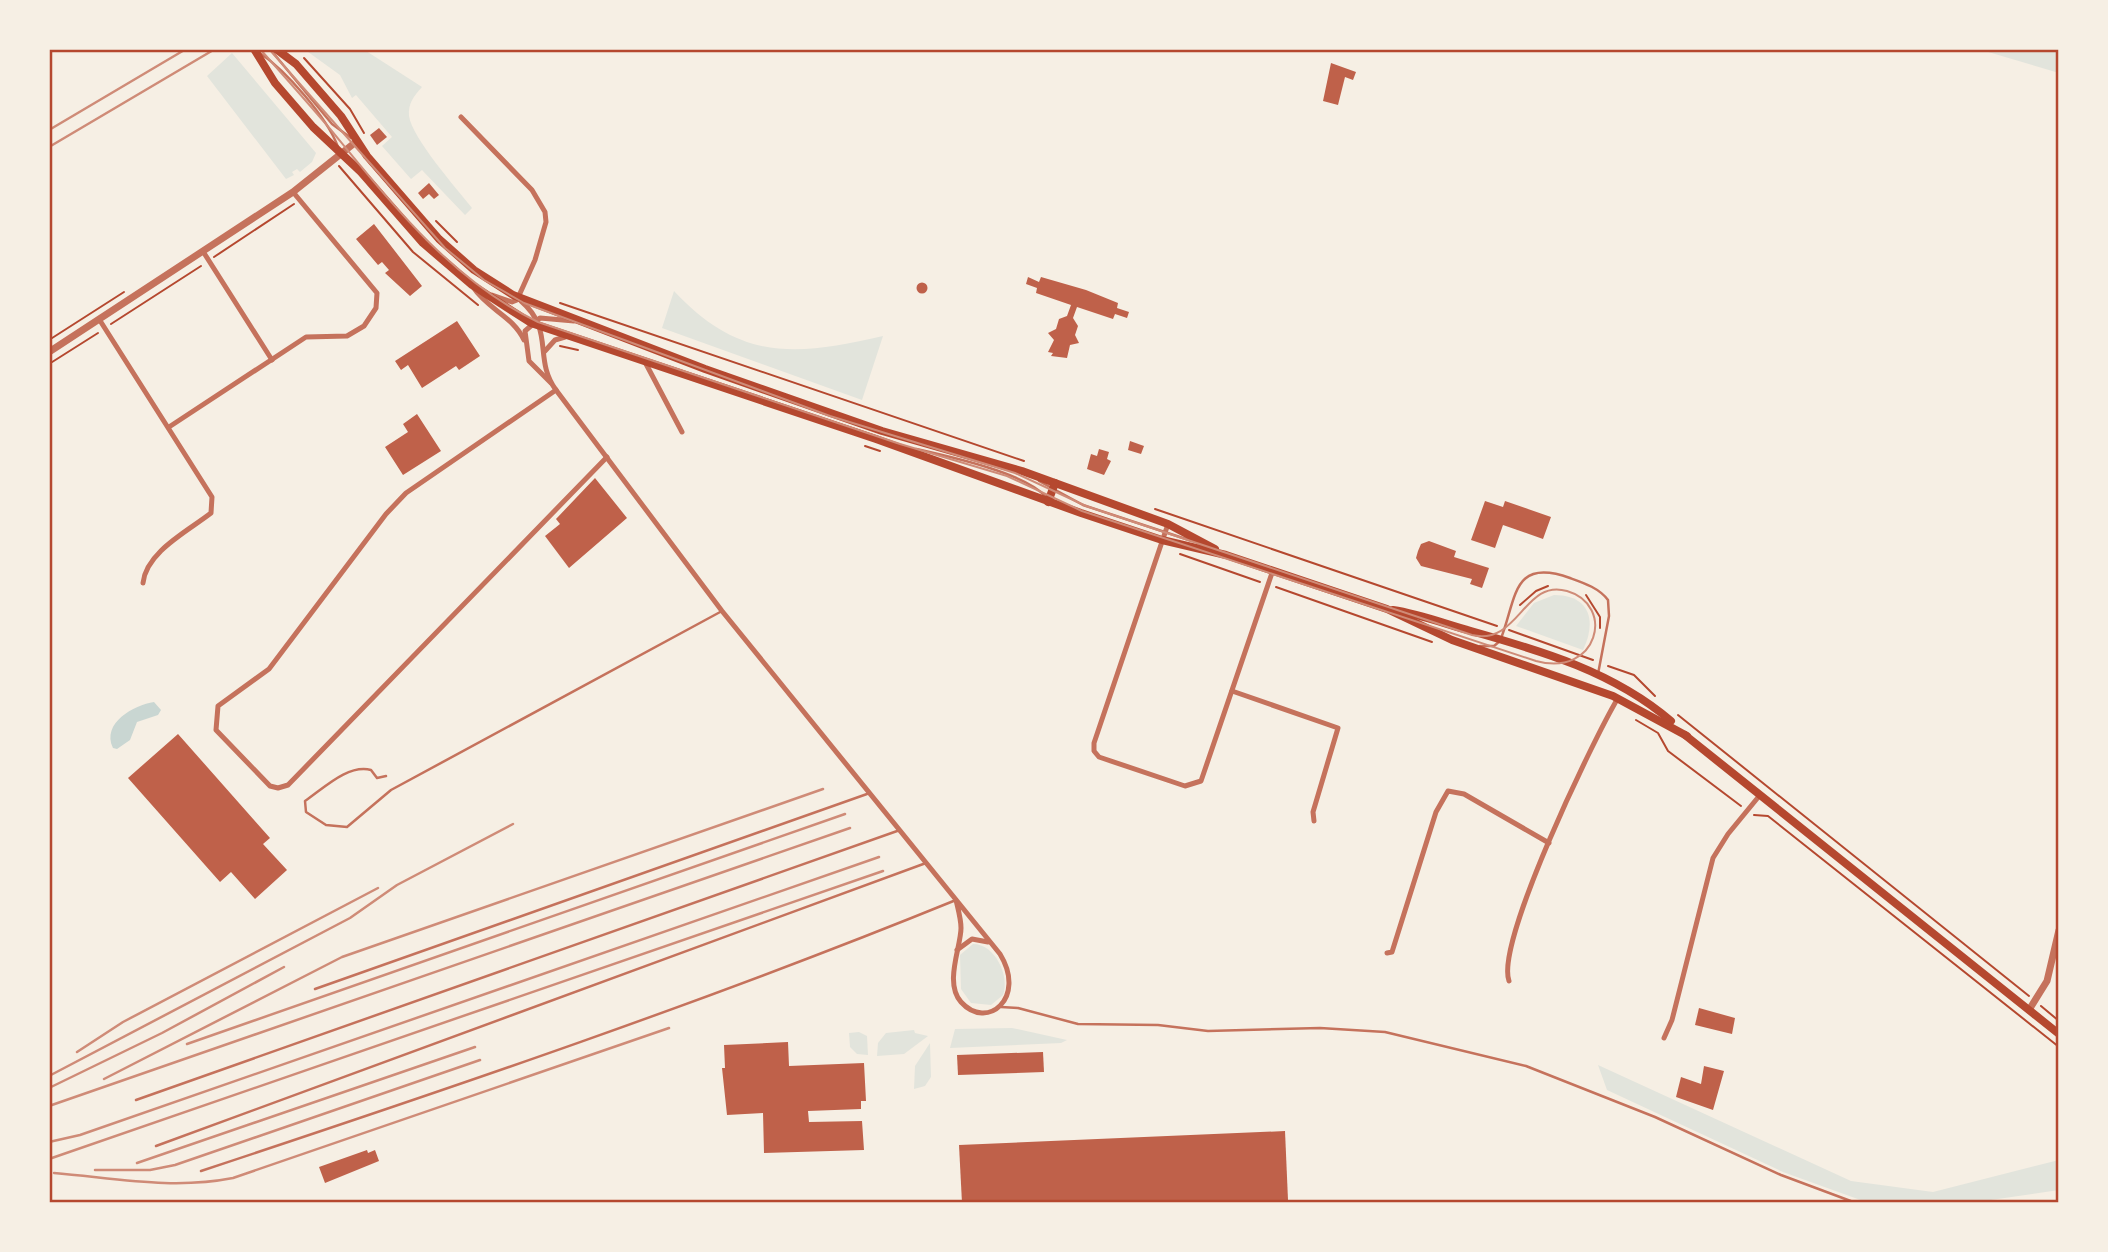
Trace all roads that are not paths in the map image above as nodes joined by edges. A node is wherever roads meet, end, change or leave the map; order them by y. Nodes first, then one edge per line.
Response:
1 (255, 49) edge
2 (270, 49) edge
3 (276, 49) edge
4 (461, 117) dead end
5 (357, 141) junction
6 (338, 158) junction
7 (293, 192) junction
8 (206, 257) junction
9 (472, 285) junction
10 (480, 291) junction
11 (518, 298) junction
12 (99, 319) junction
13 (537, 323) junction
14 (584, 323) junction
15 (569, 337) junction
16 (525, 343) junction
17 (49, 352) edge
18 (544, 354) junction
19 (272, 360) junction
20 (645, 362) junction
21 (552, 384) junction
22 (556, 390) junction
23 (169, 427) junction
24 (682, 432) dead end
25 (607, 457) junction
26 (1054, 487) junction
27 (1048, 502) junction
28 (1165, 532) junction
29 (1226, 555) junction
30 (1273, 570) junction
31 (143, 583) dead end
32 (1387, 609) junction
33 (722, 611) junction
34 (1502, 639) junction
35 (1466, 645) junction
36 (1598, 674) junction
37 (1232, 691) junction
38 (1616, 697) junction
39 (1664, 716) junction
40 (1687, 736) junction
41 (386, 776) dead end
42 (870, 793) junction
43 (1760, 795) junction
44 (1314, 821) dead end
45 (900, 830) junction
46 (1549, 843) junction
47 (926, 863) junction
48 (956, 900) junction
49 (2059, 930) edge
50 (993, 946) junction
51 (1387, 953) dead end
52 (954, 957) junction
53 (1508, 981) dead end
54 (315, 989) dead end
55 (998, 1007) junction
56 (2029, 1010) junction
57 (2059, 1034) edge
58 (1664, 1038) dead end
59 (136, 1100) dead end
60 (156, 1146) dead end
61 (201, 1171) dead end
62 (2059, 1201) edge
63 (1856, 1203) edge
64 (2048, 1203) edge

1 - 6 main road
2 - 5 lane
3 - 5 main road
4 - 11 street
5 - 6 street
5 - 11 main road
6 - 7 street
6 - 9 main road
7 - 8 street
7 - 19 street
8 - 12 street
8 - 19 street
9 - 10 main road
9 - 16 street
10 - 11 street
10 - 13 main road
11 - 13 street
11 - 14 main road
12 - 17 street
12 - 23 street
13 - 14 street
13 - 15 main road
13 - 16 street
13 - 18 street
14 - 26 main road
15 - 18 street
15 - 20 main road
16 - 21 street
18 - 21 street
19 - 23 street
20 - 24 street
20 - 27 main road
21 - 22 street
22 - 25 street
22 - 25 street
23 - 31 street
25 - 33 street
26 - 27 main road
26 - 28 main road
27 - 28 main road
28 - 29 main road
28 - 29 main road
28 - 37 street
29 - 30 main road
30 - 32 main road
30 - 37 street
32 - 34 main road
32 - 35 main road
33 - 41 lane
33 - 42 street
34 - 35 lane
34 - 36 main road
34 - 36 lane
35 - 38 main road
36 - 38 main road
36 - 39 main road
37 - 44 street
38 - 39 main road
38 - 40 main road
38 - 46 street
39 - 40 main road
40 - 43 main road
42 - 45 street
42 - 54 lane
43 - 56 main road
43 - 58 street
45 - 47 street
45 - 59 lane
46 - 51 street
46 - 53 street
47 - 48 street
47 - 60 lane
48 - 50 street
48 - 52 street
48 - 61 lane
49 - 56 street
50 - 52 street
50 - 55 street
52 - 55 street
55 - 63 lane
56 - 57 main road
62 - 64 lane

